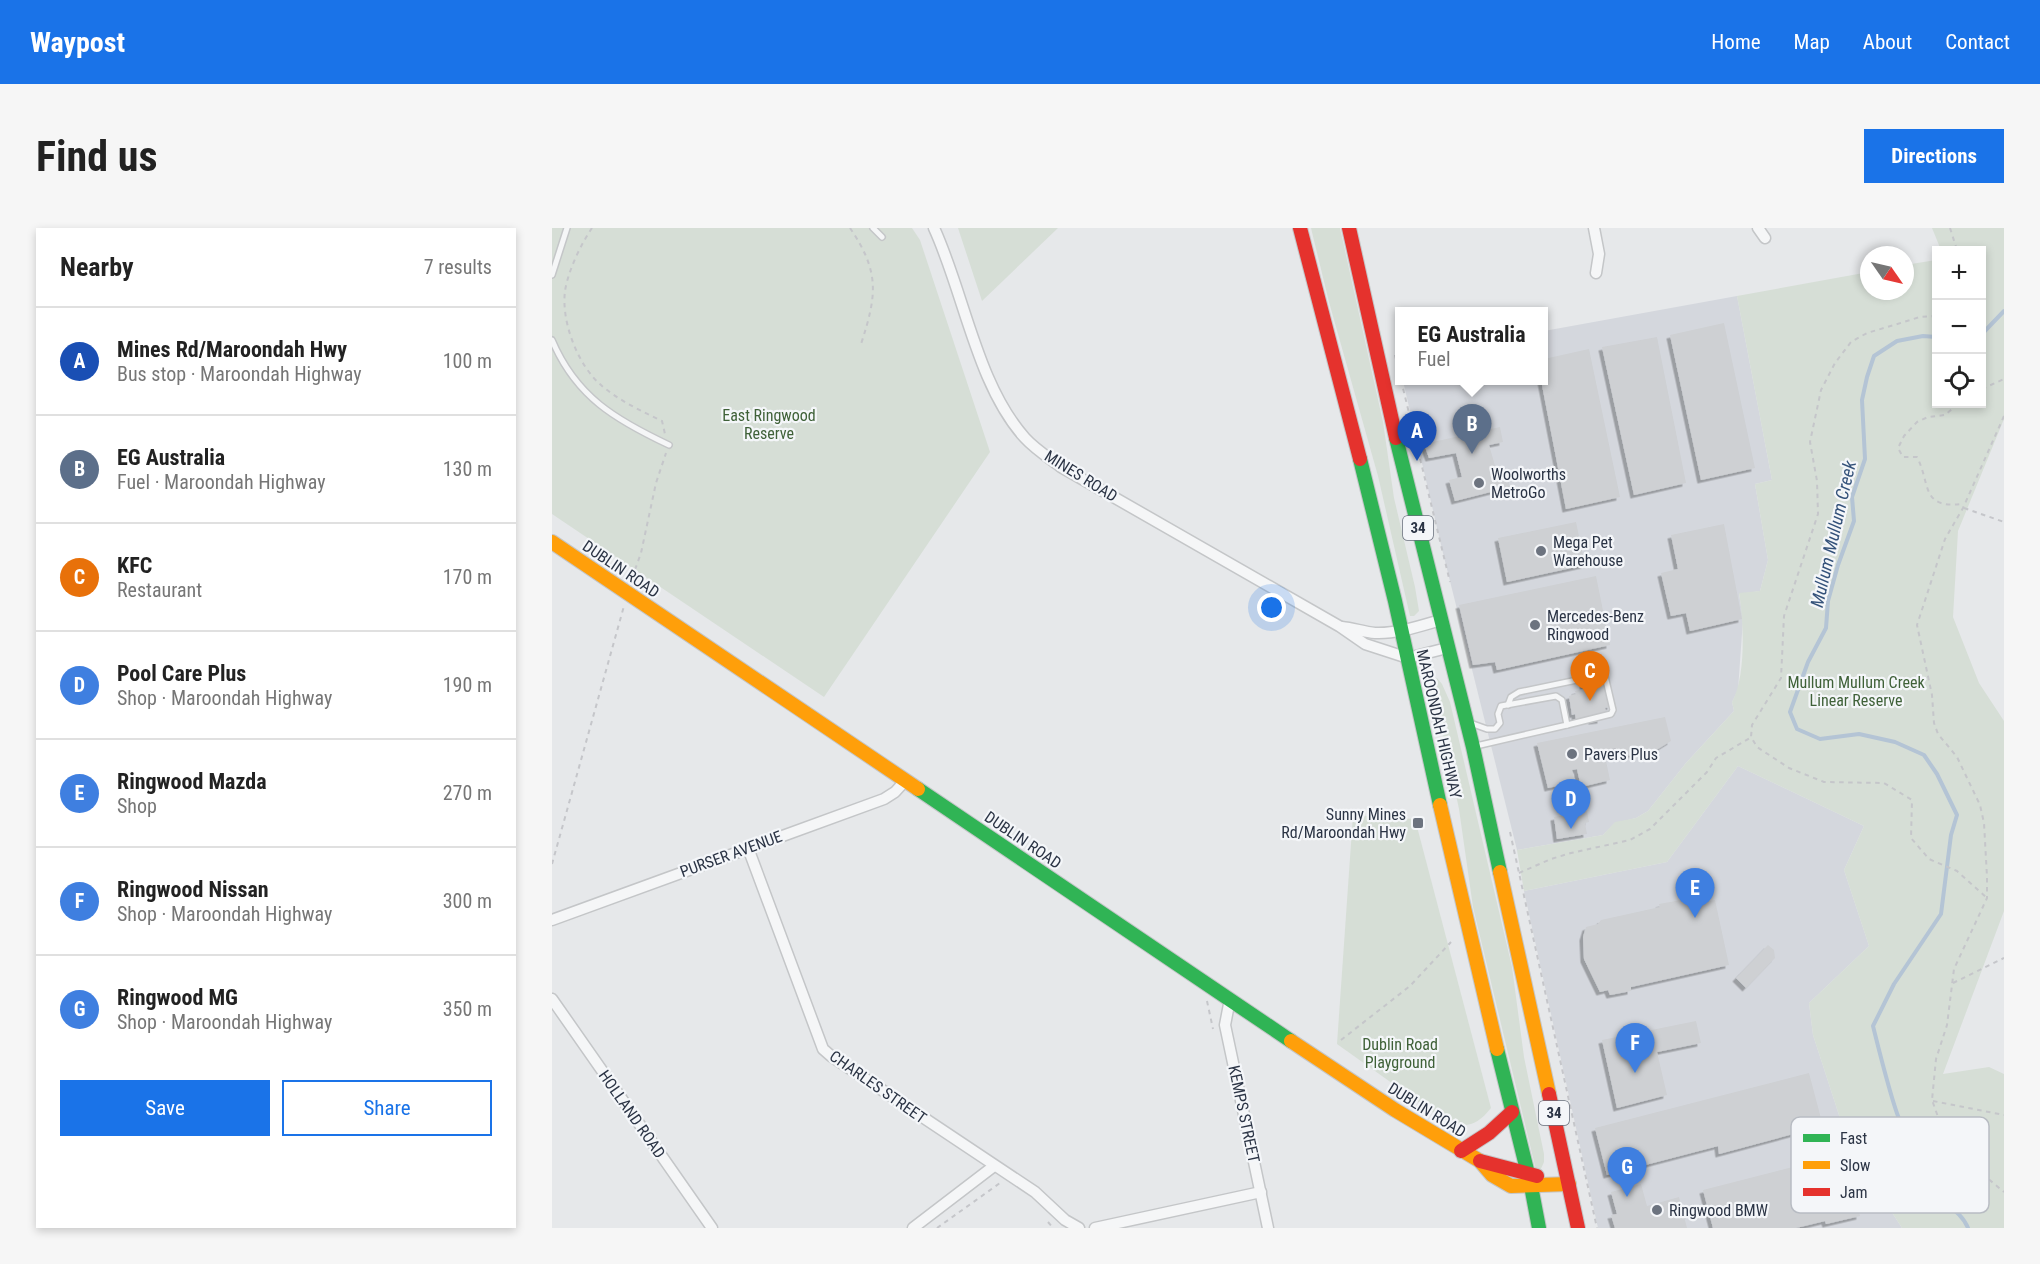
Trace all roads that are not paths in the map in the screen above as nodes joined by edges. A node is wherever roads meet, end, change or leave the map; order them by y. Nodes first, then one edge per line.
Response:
1 (567, 228) edge
2 (873, 228) edge
3 (934, 228) edge
4 (1300, 228) edge
5 (1349, 228) edge
6 (1594, 228) edge
7 (1758, 228) edge
8 (882, 237) dead end
9 (1765, 238) dead end
10 (1596, 273) dead end
11 (552, 275) edge
12 (552, 340) edge
13 (669, 445) dead end
14 (552, 542) edge
15 (1441, 620) junction
16 (1339, 626) junction
17 (1402, 630) junction
18 (1448, 648) junction
19 (1408, 658) junction
20 (1508, 705) junction
21 (1466, 721) junction
22 (1567, 725) junction
23 (1473, 747) junction
24 (905, 781) junction
25 (748, 848) junction
26 (552, 920) edge
27 (552, 999) edge
28 (1230, 999) junction
29 (1512, 1112) junction
30 (1461, 1150) junction
31 (994, 1166) junction
32 (1530, 1180) junction
33 (1569, 1184) junction
34 (1261, 1192) junction
35 (708, 1227) edge
36 (913, 1228) edge
37 (1079, 1228) edge
38 (1095, 1228) edge
39 (1268, 1228) edge
40 (1539, 1228) edge
41 (1578, 1228) edge

1 - 11 lane
2 - 8 lane
3 - 16 street, MINES ROAD
4 - 17 main road, MAROONDAH HIGHWAY / 34
5 - 15 main road, MAROONDAH HIGHWAY / 34
6 - 10 street
7 - 9 street
12 - 13 lane
14 - 24 main road, DUBLIN ROAD
15 - 17 street, MINES ROAD
15 - 18 main road, MAROONDAH HIGHWAY / 34
16 - 17 street, MINES ROAD
16 - 19 street, MINES ROAD
17 - 19 main road, MAROONDAH HIGHWAY / 34
18 - 19 street
18 - 21 main road, MAROONDAH HIGHWAY / 34
19 - 29 main road, MAROONDAH HIGHWAY / 34
20 - 21 lane
20 - 22 lane
20 - 22 lane
21 - 23 main road, MAROONDAH HIGHWAY / 34
22 - 23 lane
23 - 33 main road, MAROONDAH HIGHWAY / 34
24 - 25 street, PURSER AVENUE
24 - 28 main road, DUBLIN ROAD
25 - 26 street, PURSER AVENUE
25 - 31 street, CHARLES STREET
27 - 35 street, HOLLAND ROAD
28 - 30 main road, DUBLIN ROAD
28 - 34 street, KEMPS STREET
29 - 30 main road
29 - 32 main road, MAROONDAH HIGHWAY / 34
30 - 32 main road, DUBLIN ROAD
31 - 36 street
31 - 37 street, CHARLES STREET
32 - 33 main road, DUBLIN ROAD
32 - 40 main road, MAROONDAH HIGHWAY / 34
33 - 41 main road, MAROONDAH HIGHWAY / 34
34 - 38 street
34 - 39 street, KEMPS STREET

